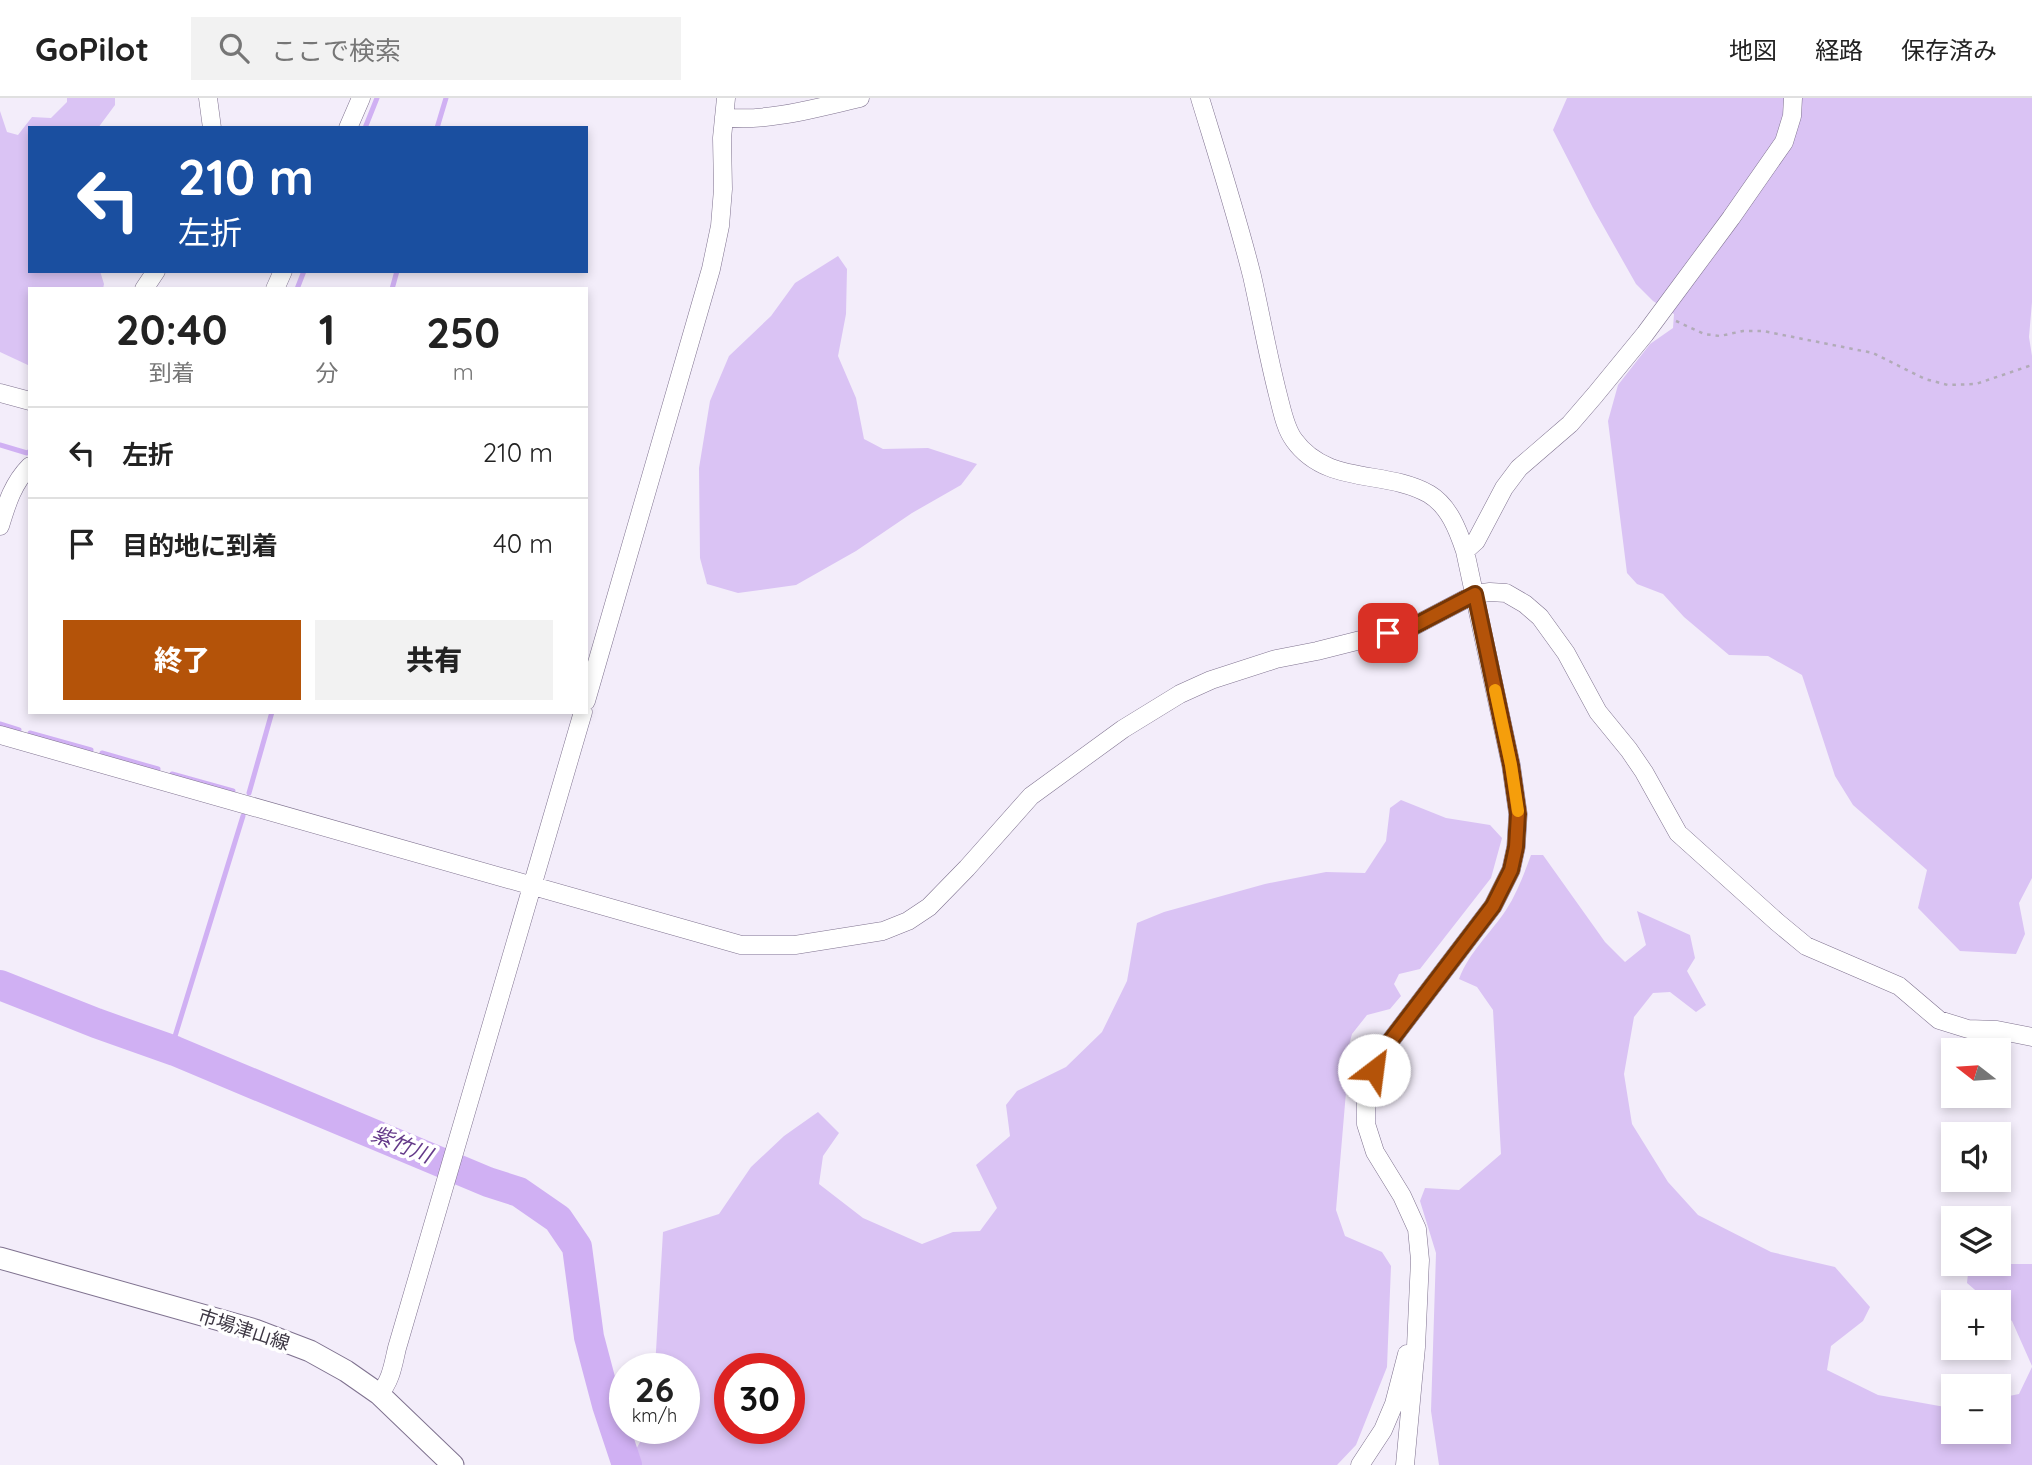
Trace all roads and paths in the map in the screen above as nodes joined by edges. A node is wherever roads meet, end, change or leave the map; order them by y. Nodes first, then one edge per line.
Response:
1 (208, 98) edge
2 (361, 98) edge
3 (726, 98) edge
4 (860, 98) edge
5 (1200, 98) edge
6 (1793, 98) edge
7 (723, 117) junction
8 (212, 126) edge
9 (349, 126) edge
10 (1660, 315) junction
11 (2032, 365) edge
12 (0, 393) edge
13 (28, 400) edge
14 (28, 469) edge
15 (0, 526) edge
16 (1465, 551) junction
17 (1475, 594) junction
18 (588, 694) edge
19 (582, 714) edge
20 (0, 735) edge
21 (533, 886) junction
22 (2032, 1037) edge
23 (0, 1258) edge
24 (1416, 1347) junction
25 (379, 1394) junction
26 (453, 1465) edge
27 (1360, 1465) edge
28 (1405, 1465) edge

1 - 8 street
2 - 9 street
3 - 7 street
4 - 7 street
5 - 16 street
6 - 10 street
7 - 18 street
10 - 11 path
10 - 16 street
12 - 13 street
14 - 15 street
16 - 17 street
17 - 21 street
17 - 22 street
17 - 24 street
19 - 21 street
20 - 21 street
21 - 25 street
23 - 25 main road, 市場津山線
24 - 27 street
24 - 28 street
25 - 26 main road, 市場津山線

